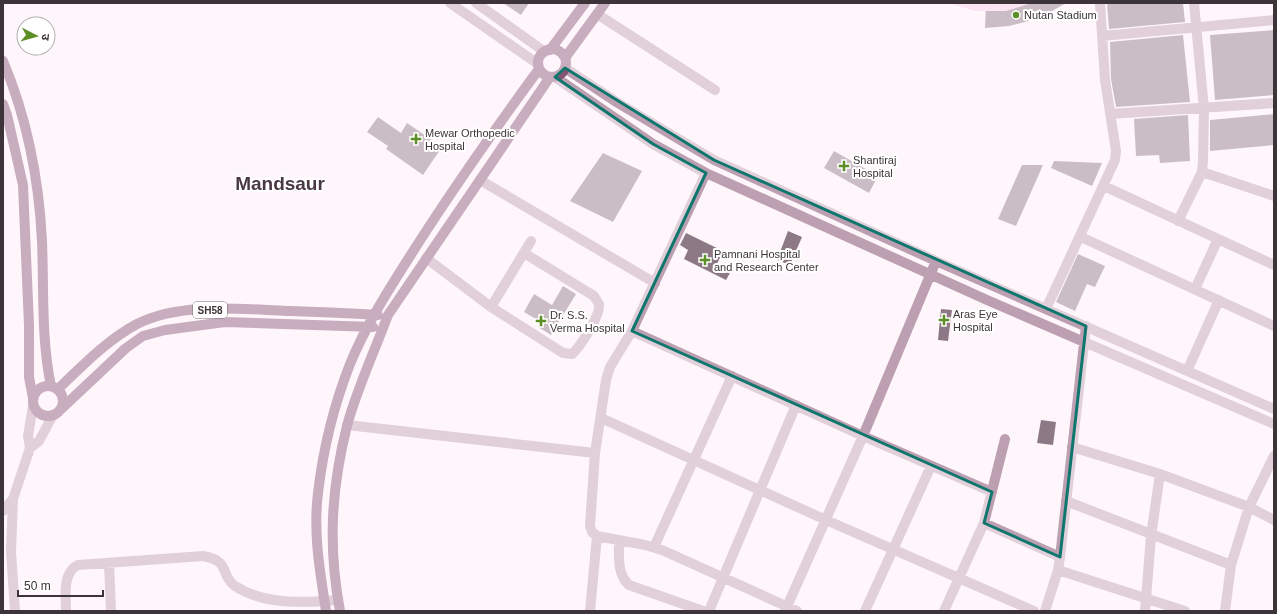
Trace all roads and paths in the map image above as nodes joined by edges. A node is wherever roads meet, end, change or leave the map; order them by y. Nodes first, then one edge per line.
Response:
1 (450, 3) edge
2 (476, 3) edge
3 (585, 3) edge
4 (605, 3) edge
5 (1100, 3) edge
6 (1194, 3) edge
7 (597, 14) junction
8 (1274, 20) edge
9 (1197, 27) junction
10 (1102, 36) junction
11 (547, 51) junction
12 (3, 62) edge
13 (565, 63) junction
14 (539, 66) junction
15 (552, 77) junction
16 (715, 90) dead end
17 (3, 104) edge
18 (1274, 104) edge
19 (1204, 109) junction
20 (1110, 114) junction
21 (5, 115) edge
22 (1202, 172) junction
23 (706, 173) junction
24 (480, 180) junction
25 (1104, 186) junction
26 (1274, 196) edge
27 (1178, 221) junction
28 (1081, 236) junction
29 (1218, 239) junction
30 (531, 241) dead end
31 (524, 253) junction
32 (426, 258) junction
33 (936, 261) junction
34 (1274, 265) edge
35 (930, 274) junction
36 (654, 283) junction
37 (1195, 289) junction
38 (1219, 300) junction
39 (491, 307) junction
40 (1046, 309) junction
41 (373, 314) junction
42 (388, 315) junction
43 (1086, 326) junction
44 (1274, 326) edge
45 (368, 327) junction
46 (383, 328) junction
47 (632, 331) junction
48 (1083, 342) junction
49 (1187, 371) junction
50 (732, 376) junction
51 (54, 388) junction
52 (33, 402) junction
53 (796, 405) junction
54 (1274, 409) edge
55 (56, 413) junction
56 (601, 418) junction
57 (1274, 424) edge
58 (347, 425) junction
59 (864, 436) junction
60 (1005, 439) dead end
61 (1072, 447) junction
62 (30, 448) junction
63 (595, 453) junction
64 (1274, 456) edge
65 (693, 460) junction
66 (931, 466) junction
67 (1160, 474) junction
68 (760, 490) junction
69 (992, 492) junction
70 (13, 499) junction
71 (1066, 502) junction
72 (1249, 507) junction
73 (3, 510) edge
74 (826, 520) junction
75 (1274, 520) edge
76 (984, 523) junction
77 (597, 536) junction
78 (1151, 536) junction
79 (618, 541) junction
80 (654, 547) junction
81 (893, 550) junction
82 (1060, 558) junction
83 (108, 564) junction
84 (1230, 565) junction
85 (1058, 570) junction
86 (722, 578) junction
87 (958, 579) junction
88 (1147, 598) junction
89 (338, 600) junction
90 (325, 606) edge
91 (786, 609) edge
92 (15, 611) edge
93 (66, 611) edge
94 (111, 611) edge
95 (340, 611) edge
96 (590, 611) edge
97 (703, 611) edge
98 (709, 611) edge
99 (797, 611) edge
100 (865, 611) edge
101 (944, 611) edge
102 (1034, 611) edge
103 (1045, 611) edge
104 (1145, 611) edge
105 (1185, 611) edge
106 (1225, 611) edge

1 - 14 street
2 - 11 street
3 - 11 main road
4 - 7 main road
5 - 10 street
6 - 9 street
7 - 13 main road
7 - 16 street
8 - 9 street
9 - 10 street
9 - 19 street
10 - 20 street
11 - 13 main road
11 - 14 main road
12 - 51 main road
13 - 15 main road
13 - 33 street
14 - 15 main road
14 - 41 main road
15 - 23 street
15 - 24 main road
17 - 21 main road
18 - 19 street
19 - 20 street
19 - 22 street
20 - 25 street
21 - 52 main road
22 - 26 street
22 - 27 street
23 - 35 street
23 - 36 street
24 - 32 main road
24 - 36 street
25 - 27 street
25 - 28 street
27 - 29 street
28 - 37 street
28 - 40 street
29 - 34 street
29 - 37 street
30 - 31 street
31 - 39 street
31 - 39 street
32 - 39 street
32 - 42 main road
33 - 35 street
33 - 40 street
35 - 48 street
35 - 59 street
36 - 47 street
37 - 38 street
38 - 44 street
38 - 49 street
40 - 43 street
41 - 42 main road, SH58
41 - 45 main road
41 - 51 main road, SH58
42 - 46 main road
43 - 48 street
43 - 49 street
45 - 46 main road, SH58
45 - 55 main road, SH58
45 - 90 main road
46 - 58 main road
47 - 50 street
47 - 56 street
48 - 57 street
48 - 61 street
49 - 54 street
50 - 53 street
50 - 65 street
51 - 52 main road, SH58
51 - 55 main road
52 - 55 main road
52 - 62 street
53 - 59 street
53 - 68 street
55 - 62 street
56 - 63 street
56 - 65 street
58 - 63 street
58 - 89 main road
59 - 66 street
59 - 74 street
60 - 69 street
61 - 67 street
61 - 71 street
62 - 70 street
63 - 77 street
64 - 72 street
65 - 68 street
65 - 80 street
66 - 69 street
66 - 81 street
67 - 72 street
67 - 78 street
68 - 74 street
68 - 86 street
69 - 76 street
70 - 73 street
70 - 92 street
71 - 78 street
71 - 82 street
72 - 75 street
72 - 84 street
74 - 81 street
74 - 91 street
76 - 82 street
76 - 87 street
77 - 79 street
77 - 96 street
78 - 84 street
78 - 88 street
79 - 80 street
79 - 97 street
80 - 86 street
81 - 87 street
81 - 100 street
82 - 85 street
83 - 90 street
83 - 93 street
83 - 94 street
84 - 106 street
85 - 88 street
85 - 103 street
86 - 91 street
86 - 98 street
87 - 101 street
87 - 102 street
88 - 104 street
88 - 105 street
89 - 90 street
89 - 95 main road
91 - 99 street

